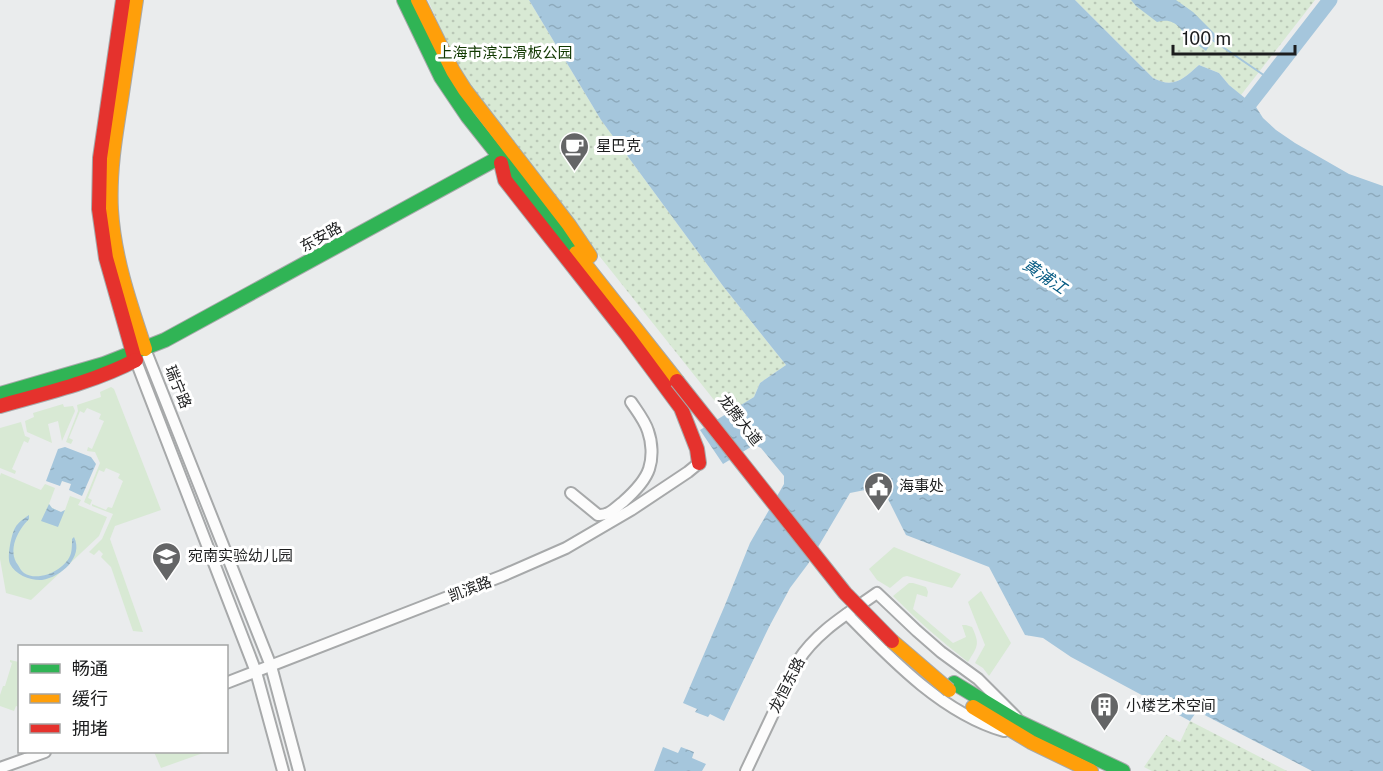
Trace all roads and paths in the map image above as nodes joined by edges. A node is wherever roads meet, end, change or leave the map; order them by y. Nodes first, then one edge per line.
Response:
1 (123, 0) edge
2 (136, 0) edge
3 (404, 0) edge
4 (418, 0) edge
5 (506, 155) junction
6 (138, 354) junction
7 (0, 394) edge
8 (632, 402) dead end
9 (0, 406) edge
10 (699, 463) joint
11 (571, 494) dead end
12 (847, 614) junction
13 (271, 666) junction
14 (256, 672) junction
15 (228, 682) edge
16 (1019, 729) junction
17 (42, 753) edge
18 (0, 768) edge
19 (283, 771) edge
20 (299, 771) edge
21 (746, 771) edge
22 (1091, 771) edge
23 (1123, 771) edge

1 - 6 street, 瑞宁路
2 - 6 street, 瑞宁路
3 - 5 street, 龙腾大道
4 - 5 street, 龙腾大道
5 - 6 street, 东安路
5 - 10 street
5 - 16 street, 龙腾大道, bridge
6 - 7 street, 东安路
6 - 9 street, 东安路
6 - 13 street, 瑞宁路
6 - 14 street, 瑞宁路
8 - 11 street
10 - 13 street, 凯滨路
12 - 16 street
12 - 16 street, 龙恒东路
12 - 21 street, 龙恒东路
13 - 14 street, 凯滨路
13 - 20 street, 瑞宁路
14 - 15 street, 凯滨路
14 - 19 street, 瑞宁路
16 - 22 street, 龙腾大道
16 - 23 street, 龙腾大道
17 - 18 street

